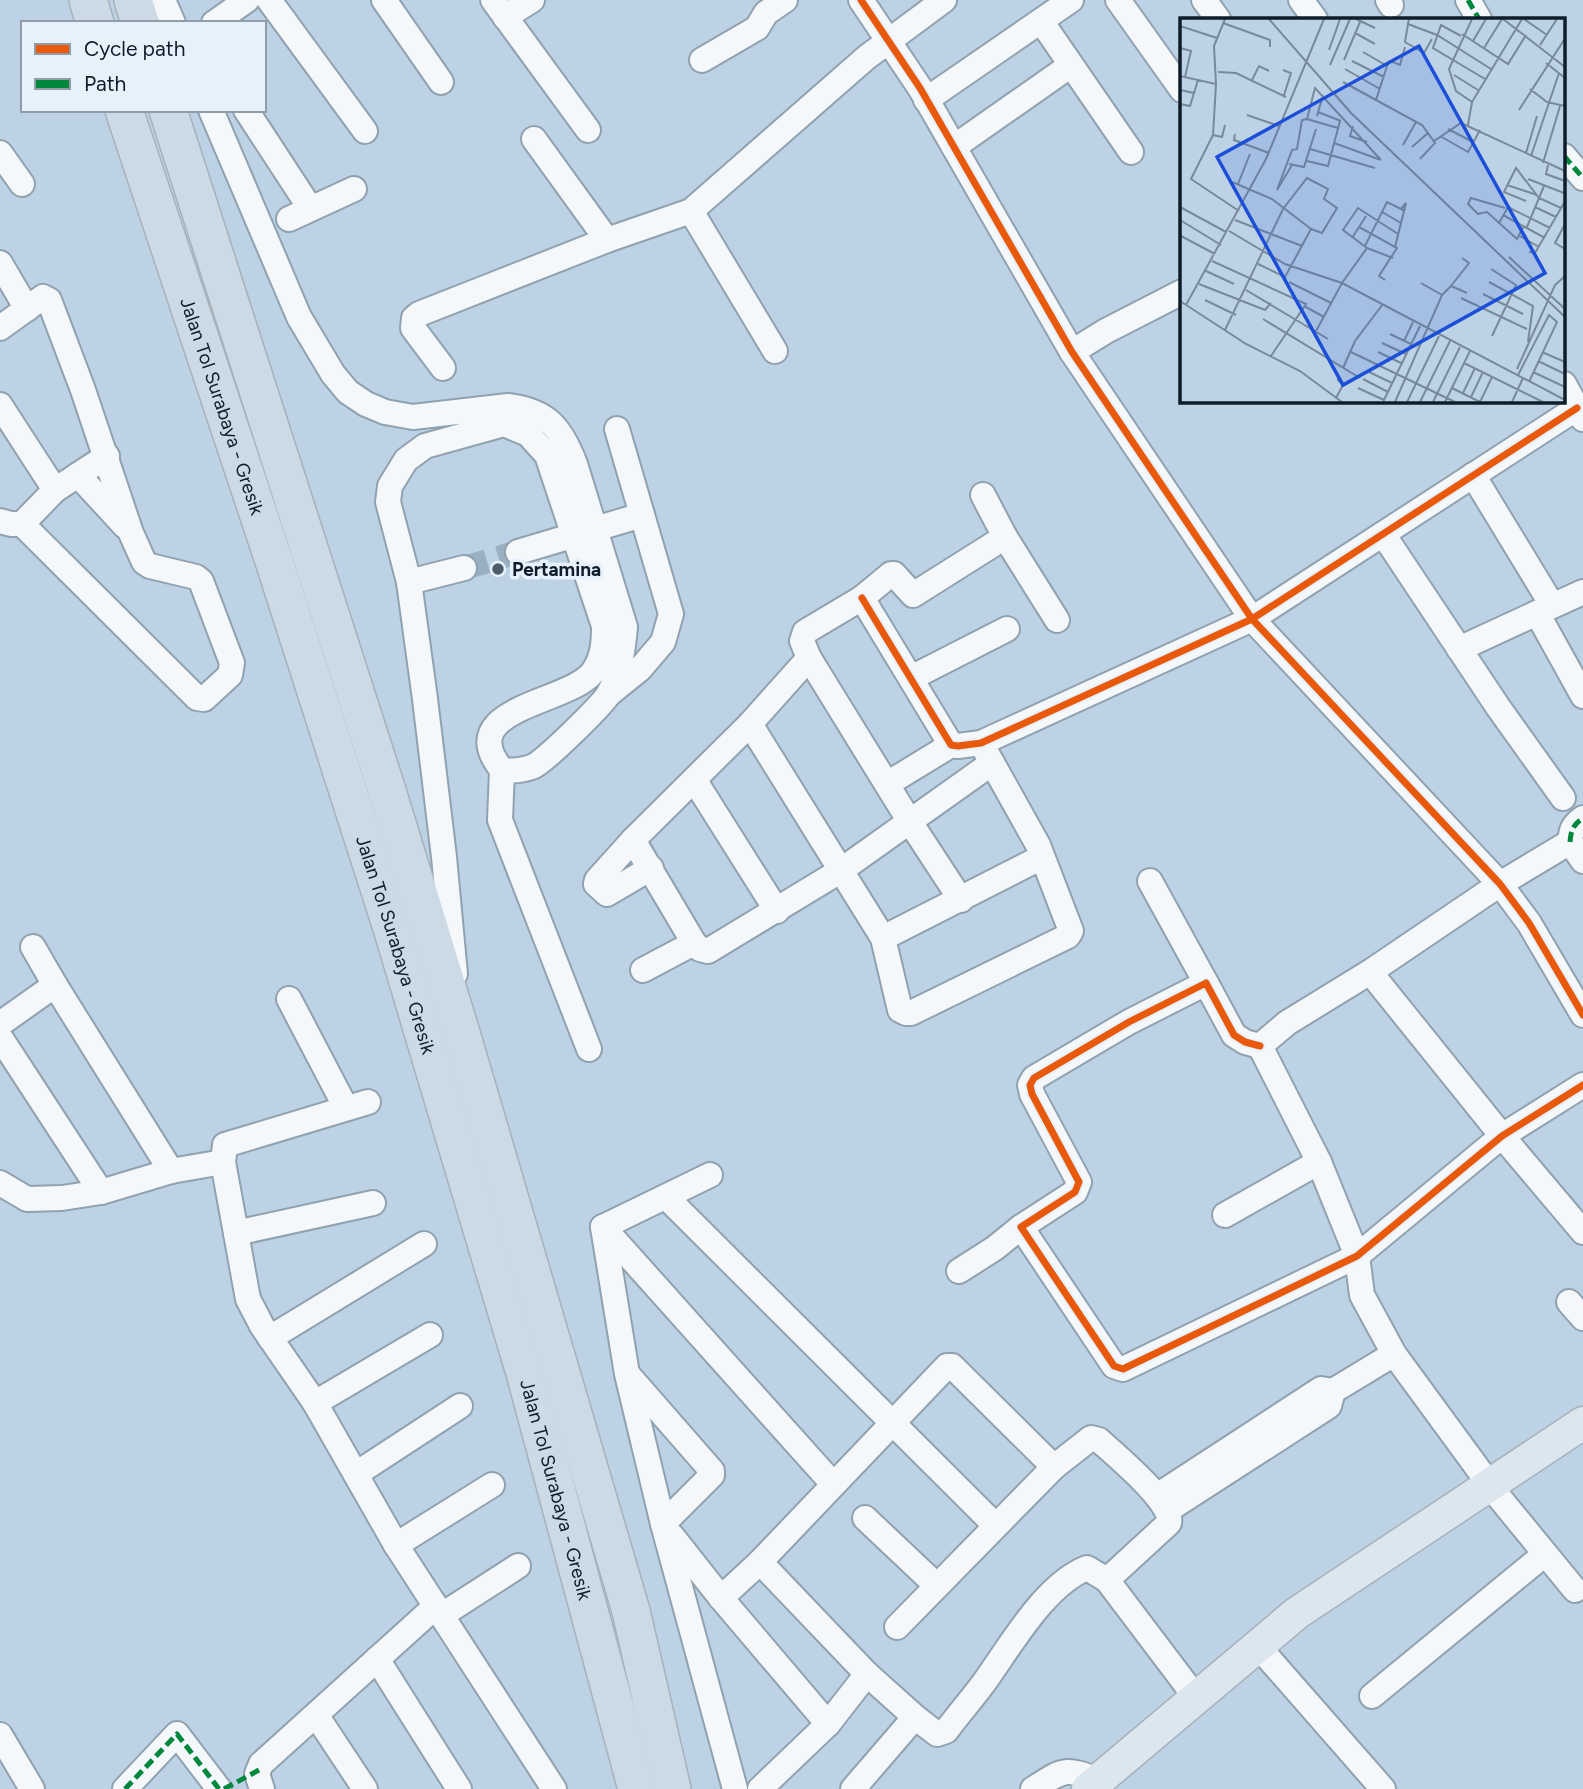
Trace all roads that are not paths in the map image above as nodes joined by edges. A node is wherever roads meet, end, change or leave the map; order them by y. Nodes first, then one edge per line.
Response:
1 (88, 0) edge
2 (133, 0) edge
3 (163, 0) edge
4 (247, 0) edge
5 (269, 0) edge
6 (384, 0) edge
7 (531, 0) edge
8 (861, 0) edge
9 (944, 0) edge
10 (1071, 0) edge
11 (1118, 0) edge
12 (1204, 0) edge
13 (1301, 0) edge
14 (1468, 0) edge
15 (769, 4) edge
16 (499, 9) edge
17 (1217, 18) edge
18 (1314, 18) edge
19 (1478, 18) edge
20 (94, 21) edge
21 (139, 21) edge
22 (172, 21) edge
23 (217, 21) edge
24 (1041, 21) junction
25 (889, 40) junction
26 (702, 60) dead end
27 (1071, 65) junction
28 (441, 82) dead end
29 (1180, 87) edge
30 (926, 100) junction
31 (125, 112) edge
32 (170, 112) edge
33 (212, 112) edge
34 (247, 112) edge
35 (588, 130) dead end
36 (365, 131) dead end
37 (534, 139) dead end
38 (954, 147) junction
39 (1131, 152) dead end
40 (0, 153) edge
41 (1566, 158) edge
42 (1583, 178) edge
43 (22, 184) dead end
44 (355, 189) dead end
45 (691, 211) junction
46 (607, 240) junction
47 (0, 263) edge
48 (1180, 293) edge
49 (27, 309) junction
50 (0, 328) edge
51 (775, 351) dead end
52 (1072, 352) junction
53 (443, 369) dead end
54 (1566, 388) edge
55 (0, 405) edge
56 (1580, 414) edge
57 (617, 429) dead end
58 (107, 456) junction
59 (78, 475) junction
60 (1473, 475) junction
61 (55, 490) junction
62 (983, 495) dead end
63 (642, 515) junction
64 (11, 522) edge
65 (584, 532) junction
66 (131, 533) junction
67 (1383, 534) junction
68 (1005, 537) junction
69 (518, 552) tunnel mouth
70 (464, 568) tunnel mouth
71 (409, 582) junction
72 (1583, 592) edge
73 (862, 598) junction
74 (1545, 609) junction
75 (1252, 619) junction
76 (1056, 620) dead end
77 (1007, 629) dead end
78 (1459, 649) junction
79 (809, 658) junction
80 (911, 678) junction
81 (607, 695) junction
82 (1583, 696) edge
83 (750, 724) junction
84 (951, 744) junction
85 (986, 753) junction
86 (502, 770) junction
87 (695, 780) junction
88 (887, 784) junction
89 (1563, 798) dead end
90 (1583, 818) edge
91 (910, 822) junction
92 (633, 840) junction
93 (1577, 852) edge
94 (1042, 857) junction
95 (651, 868) junction
96 (840, 871) junction
97 (1150, 881) dead end
98 (1500, 884) junction
99 (961, 900) junction
100 (777, 911) junction
101 (883, 938) junction
102 (694, 943) junction
103 (33, 947) dead end
104 (643, 970) dead end
105 (1370, 972) junction
106 (1206, 983) junction
107 (55, 985) junction
108 (289, 999) dead end
109 (1583, 1015) edge
110 (0, 1024) edge
111 (461, 1033) junction
112 (0, 1037) edge
113 (1260, 1046) junction
114 (589, 1049) dead end
115 (1583, 1085) edge
116 (1502, 1136) junction
117 (223, 1162) junction
118 (1319, 1162) junction
119 (171, 1171) junction
120 (710, 1175) dead end
121 (0, 1183) edge
122 (101, 1192) junction
123 (666, 1197) junction
124 (373, 1203) dead end
125 (1225, 1215) dead end
126 (603, 1227) junction
127 (1021, 1227) junction
128 (1583, 1232) edge
129 (236, 1233) junction
130 (424, 1244) dead end
131 (1357, 1256) junction
132 (959, 1271) dead end
133 (430, 1335) dead end
134 (270, 1338) junction
135 (1394, 1354) junction
136 (627, 1374) junction
137 (316, 1403) junction
138 (460, 1406) dead end
139 (892, 1423) junction
140 (1583, 1423) edge
141 (1054, 1467) junction
142 (356, 1474) junction
143 (833, 1484) junction
144 (492, 1485) dead end
145 (1499, 1497) junction
146 (1163, 1503) junction
147 (865, 1518) dead end
148 (995, 1525) junction
149 (664, 1526) junction
150 (396, 1545) junction
151 (1545, 1554) junction
152 (760, 1562) junction
153 (519, 1566) dead end
154 (1107, 1580) junction
155 (937, 1586) junction
156 (1575, 1590) dead end
157 (721, 1598) junction
158 (439, 1611) junction
159 (897, 1627) dead end
160 (1256, 1646) junction
161 (377, 1659) junction
162 (867, 1674) junction
163 (1372, 1696) dead end
164 (1197, 1699) junction
165 (316, 1715) junction
166 (915, 1717) junction
167 (828, 1724) junction
168 (0, 1735) edge
169 (260, 1780) edge
170 (1103, 1783) edge
171 (32, 1789) edge
172 (125, 1789) edge
173 (219, 1789) edge
174 (224, 1789) edge
175 (365, 1789) edge
176 (458, 1789) edge
177 (554, 1789) edge
178 (637, 1789) edge
179 (672, 1789) edge
180 (735, 1789) edge
181 (760, 1789) edge
182 (853, 1789) edge
183 (1033, 1789) edge
184 (1383, 1789) edge

1 - 20 highway
2 - 21 highway
3 - 22 street
4 - 23 street
5 - 36 street
6 - 28 street
7 - 16 street
8 - 25 street
9 - 25 street
10 - 24 street
11 - 29 street
12 - 17 street
13 - 18 street
14 - 19 street
15 - 26 street
16 - 35 street
24 - 27 street
24 - 30 street
25 - 30 street
25 - 45 street
27 - 38 street
27 - 39 street
30 - 38 street
31 - 178 highway, Jalan Tol Surabaya - Gresik
32 - 111 highway, Jalan Tol Surabaya - Gresik
33 - 65 street
34 - 44 street
37 - 46 street
38 - 52 street
40 - 43 street
41 - 42 street
45 - 46 street
45 - 51 street
46 - 53 street
47 - 49 street
48 - 52 street
49 - 50 street
49 - 58 street
52 - 75 street
54 - 56 street
55 - 61 street
56 - 60 street
57 - 63 street
58 - 59 street
58 - 66 street
59 - 61 street
59 - 66 street
60 - 67 street
60 - 74 street
61 - 64 street
62 - 68 street
63 - 65 street
63 - 81 street
64 - 66 street
65 - 69 street
65 - 71 street
65 - 81 street
65 - 86 street
67 - 75 street
67 - 78 street
68 - 73 street
68 - 76 street
70 - 71 street
71 - 111 street
72 - 74 street
73 - 79 street
73 - 80 street
74 - 78 street
74 - 82 street
75 - 85 street
75 - 98 street
77 - 80 street
78 - 89 street
79 - 83 street
79 - 88 street
80 - 84 street
81 - 86 street
83 - 87 street
83 - 96 street
84 - 85 street
84 - 88 street
85 - 91 street
85 - 94 street
86 - 114 street
87 - 92 street
87 - 100 street
88 - 91 street
90 - 93 street
91 - 96 street
91 - 99 street
92 - 95 street
92 - 95 street
93 - 98 street
94 - 99 street
94 - 101 street
95 - 102 street
96 - 100 street
96 - 101 street
97 - 106 street
98 - 105 street
98 - 109 street
99 - 101 street
100 - 102 street
102 - 104 street
103 - 107 street
105 - 113 street
105 - 116 street
106 - 113 street
106 - 127 street
107 - 110 street
107 - 119 street
108 - 117 street
111 - 179 highway, Jalan Tol Surabaya - Gresik
112 - 122 street
113 - 118 street
115 - 116 street
116 - 128 street
116 - 131 street
117 - 119 street
117 - 129 street
118 - 125 street
118 - 131 street
119 - 122 street
120 - 123 street
121 - 122 street
123 - 126 street
123 - 139 street
124 - 129 street
126 - 136 street
126 - 143 street
127 - 131 street
127 - 132 street
129 - 134 street
130 - 134 street
131 - 135 street
133 - 137 street
134 - 137 street
135 - 145 street
135 - 146 street
136 - 149 street
136 - 149 street
137 - 142 street
138 - 142 street
139 - 141 street
139 - 143 street
139 - 148 street
140 - 145 main road
141 - 146 street
141 - 148 street
142 - 150 street
143 - 152 street
144 - 150 street
145 - 151 street
145 - 160 main road
146 - 154 street
147 - 155 street
148 - 155 street
149 - 157 street
149 - 180 street
150 - 158 street
151 - 156 street
151 - 163 street
152 - 157 street
152 - 162 street
153 - 158 street
154 - 164 street
154 - 166 street
155 - 159 street
157 - 167 street
158 - 161 street
158 - 177 street
160 - 164 main road
160 - 184 street
161 - 165 street
161 - 176 street
162 - 166 street
162 - 167 street
164 - 170 main road
165 - 169 street
165 - 175 street
166 - 182 street
167 - 181 street
168 - 171 street
169 - 174 street
170 - 183 street
172 - 173 street

